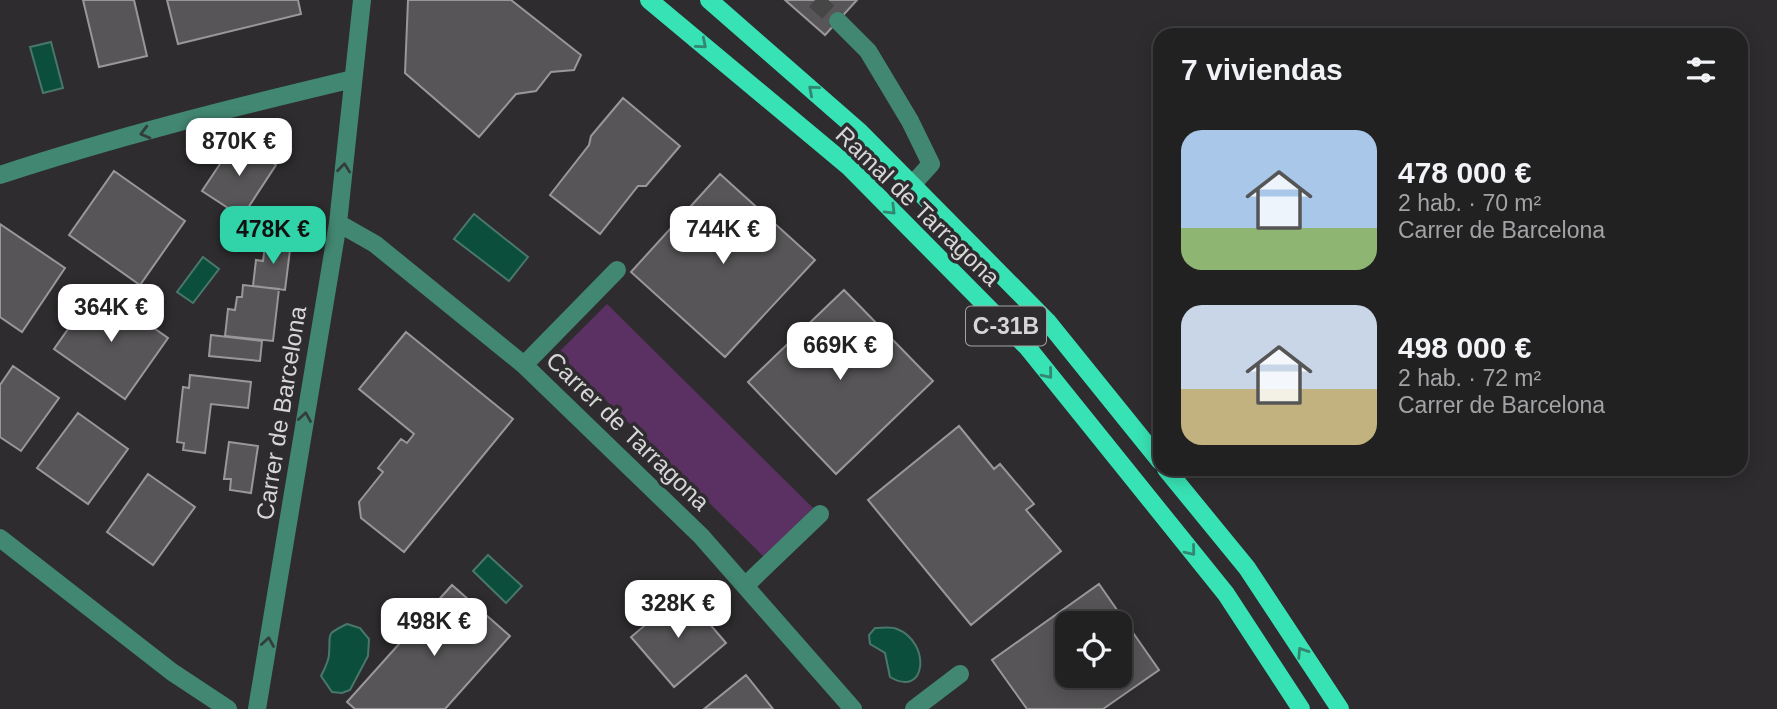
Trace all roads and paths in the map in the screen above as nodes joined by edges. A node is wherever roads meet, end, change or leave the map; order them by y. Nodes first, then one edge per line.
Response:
1 (362, 0) edge
2 (649, 0) edge
3 (709, 0) edge
4 (838, 21) tunnel mouth
5 (353, 79) junction
6 (0, 175) edge
7 (912, 185) junction
8 (338, 223) junction
9 (617, 270) dead end
10 (524, 365) junction
11 (1153, 452) edge
12 (1172, 476) edge
13 (820, 514) dead end
14 (0, 538) edge
15 (746, 585) junction
16 (960, 674) dead end
17 (228, 709) edge
18 (257, 709) edge
19 (853, 709) edge
20 (914, 709) edge
21 (1301, 709) edge
22 (1340, 709) edge

1 - 5 street, Carrer de Barcelona
2 -> 21 main road, Ramal de Tarragona / C-31B
7 -> 3 main road, Ramal de Tarragona / C-31B
4 - 7 street
5 -> 6 street
8 -> 5 street, Carrer de Barcelona
7 - 11 main road, Ramal de Tarragona / C-31B
8 - 10 street, Carrer de Tarragona
18 -> 8 street, Carrer de Barcelona
9 - 10 street
10 - 15 street, Carrer de Tarragona
22 -> 12 main road
13 - 15 street
14 - 17 street
15 - 19 street, Carrer de Tarragona
16 - 20 street

